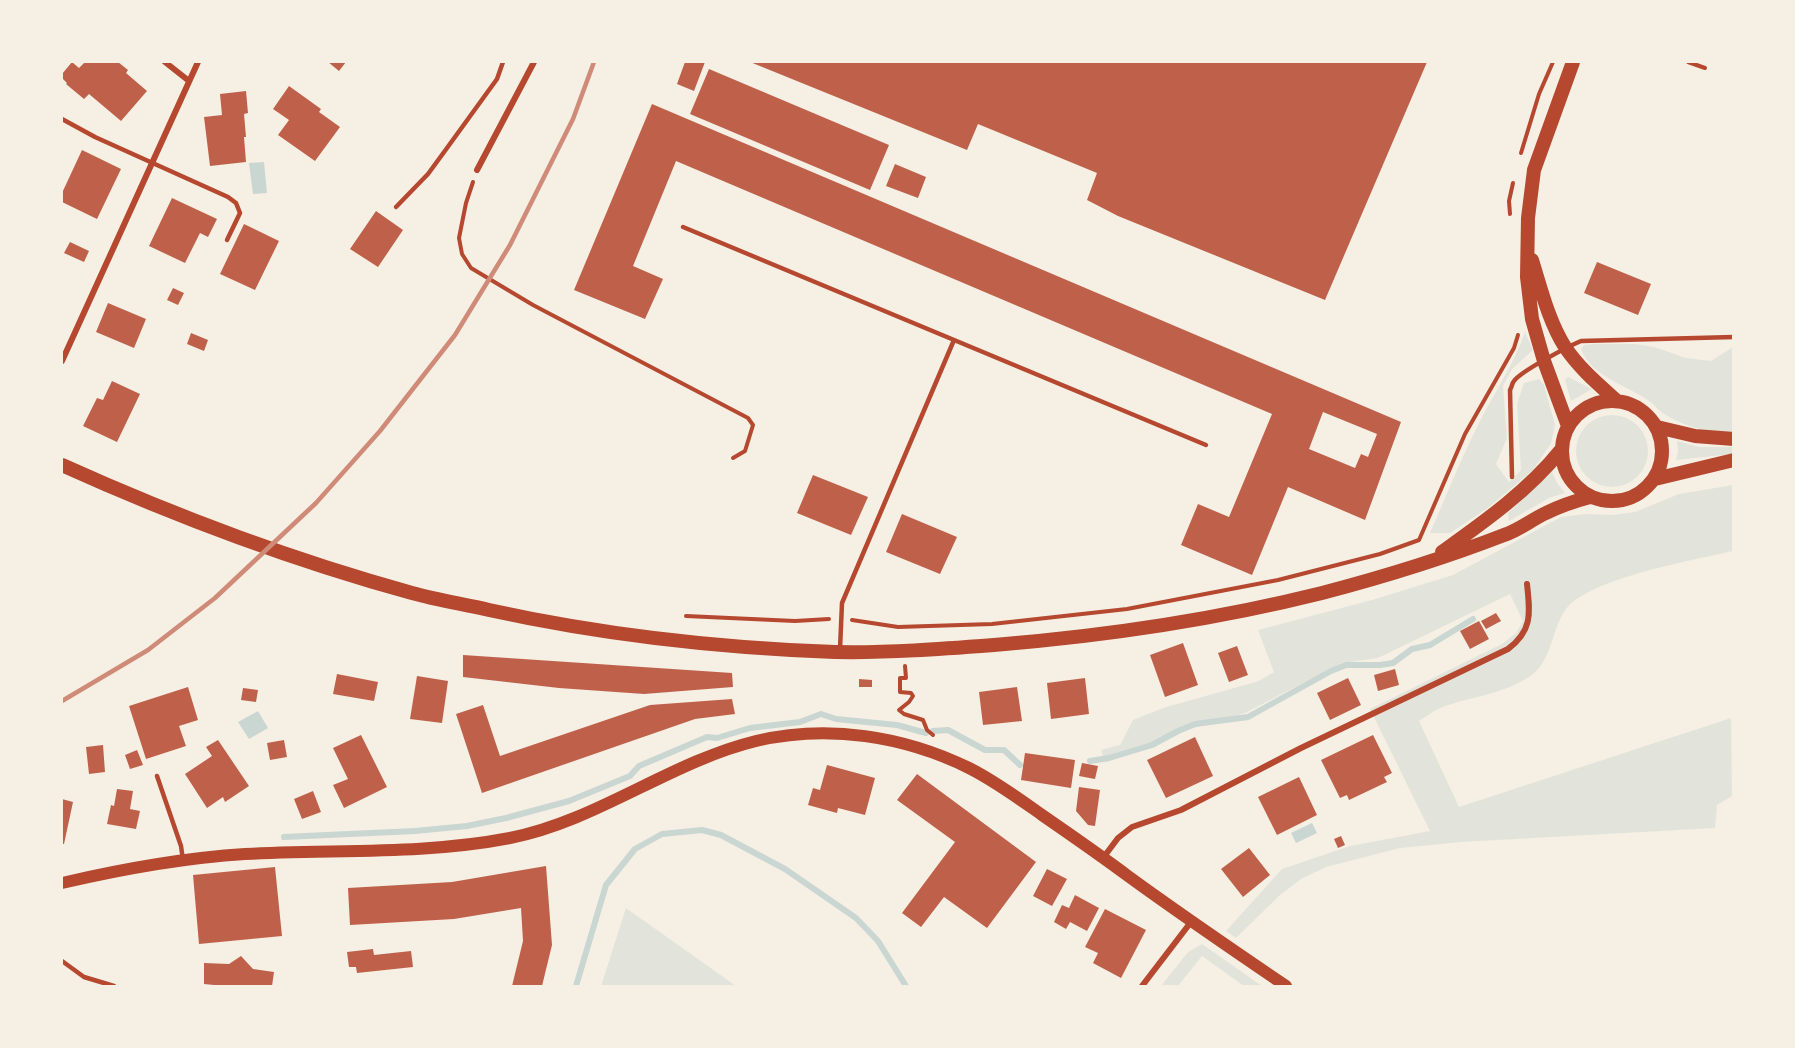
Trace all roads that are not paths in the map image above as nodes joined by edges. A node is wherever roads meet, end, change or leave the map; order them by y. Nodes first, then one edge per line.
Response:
1 (165, 62) edge
2 (198, 62) edge
3 (503, 62) edge
4 (534, 62) edge
5 (1573, 62) edge
6 (189, 81) junction
7 (62, 119) edge
8 (152, 162) junction
9 (477, 170) road end
10 (396, 207) dead end
11 (683, 227) dead end
12 (227, 240) dead end
13 (1528, 250) junction
14 (1734, 337) edge
15 (954, 340) junction
16 (1565, 347) junction
17 (62, 361) edge
18 (1544, 361) junction
19 (1617, 401) junction
20 (1568, 426) junction
21 (1657, 428) junction
22 (1734, 439) edge
23 (1206, 445) dead end
24 (1561, 450) junction
25 (1734, 460) edge
26 (62, 465) edge
27 (1512, 477) dead end
28 (1655, 479) junction
29 (1590, 497) junction
30 (1430, 561) junction
31 (1527, 584) dead end
32 (840, 652) junction
33 (157, 776) dead end
34 (1103, 858) junction
35 (183, 860) junction
36 (62, 883) edge
37 (1191, 922) junction
38 (62, 961) edge
39 (114, 987) edge
40 (1142, 987) edge
41 (1286, 987) edge

1 - 6 street
2 - 6 street
3 - 10 lane
4 - 9 street
5 - 13 main road
6 - 8 street
7 - 8 lane
8 - 12 lane
8 - 17 street
11 - 15 lane
13 - 16 main road
13 - 18 main road
14 - 16 lane
15 - 23 lane
15 - 32 lane
16 - 18 lane
16 - 19 main road
18 - 20 main road
18 - 27 lane
19 - 20 main road
19 - 21 main road
20 - 24 main road
21 - 22 main road
21 - 28 main road
24 - 29 main road
24 - 30 main road
25 - 28 main road
26 - 32 main road
28 - 29 main road
29 - 30 main road
30 - 32 main road
31 - 34 street
33 - 35 lane
34 - 35 main road
34 - 37 main road
35 - 36 main road
37 - 40 street
37 - 41 main road
38 - 39 lane

